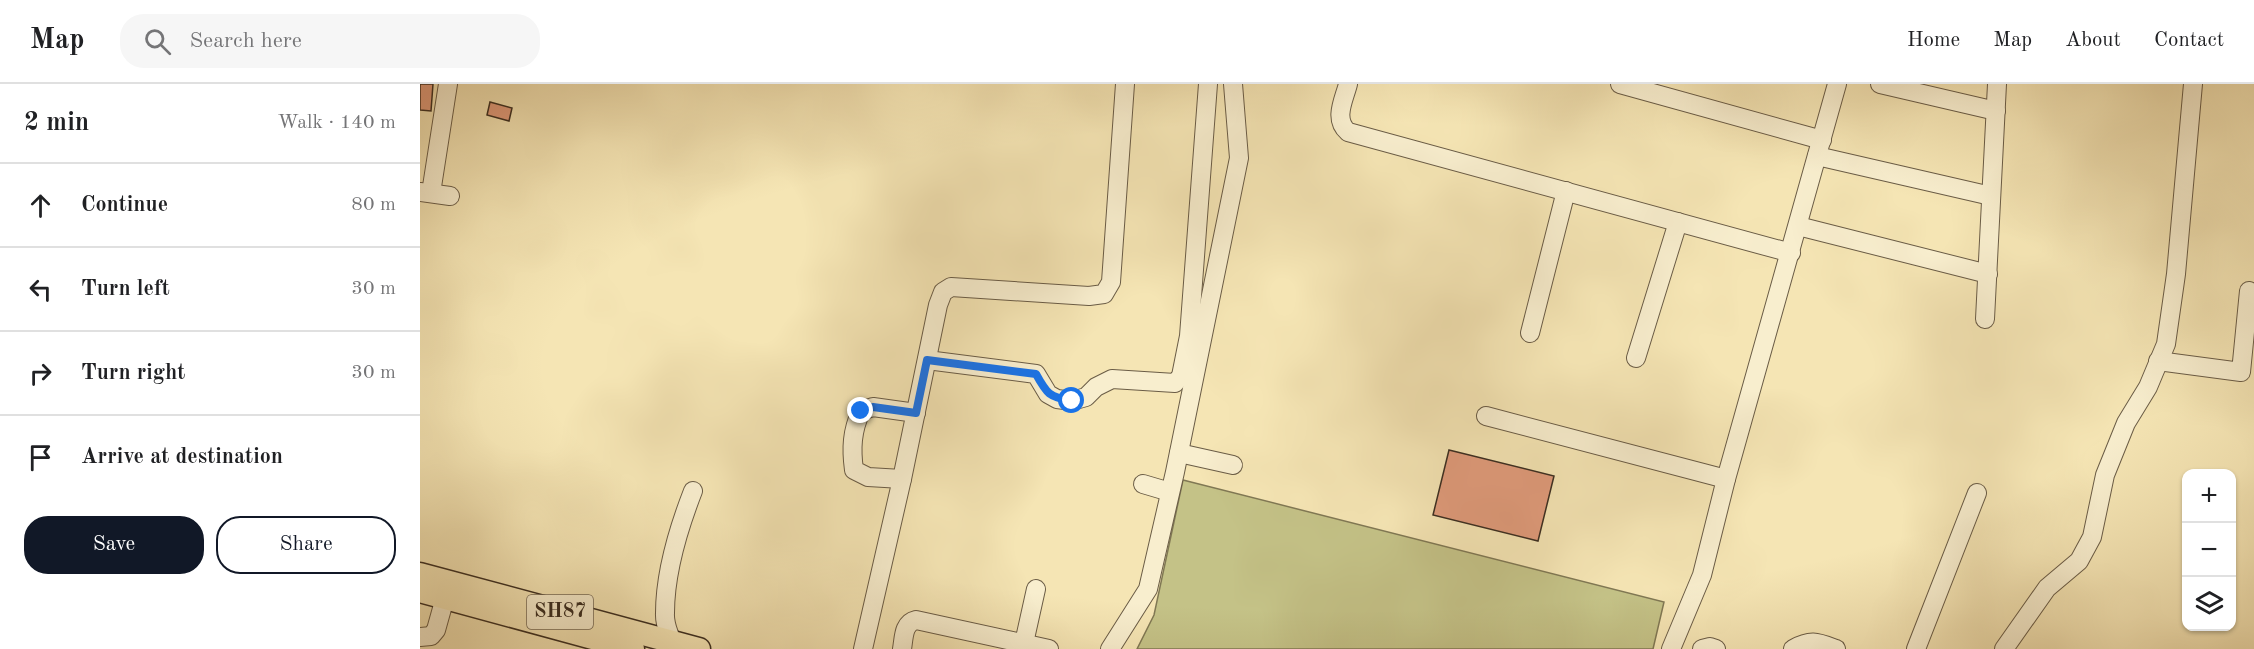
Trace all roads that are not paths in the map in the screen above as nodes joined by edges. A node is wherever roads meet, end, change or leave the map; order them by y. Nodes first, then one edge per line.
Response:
1 (448, 84) edge
2 (1125, 84) edge
3 (1208, 84) edge
4 (1233, 84) edge
5 (1348, 84) edge
6 (1620, 84) edge
7 (1837, 84) edge
8 (1880, 84) edge
9 (1997, 84) edge
10 (2193, 84) edge
11 (1996, 111) junction
12 (1820, 148) junction
13 (1566, 191) junction
14 (426, 193) edge
15 (450, 196) dead end
16 (1991, 196) junction
17 (1678, 222) junction
18 (1798, 226) junction
19 (1791, 253) junction
20 (1988, 274) junction
21 (2249, 291) dead end
22 (1985, 318) dead end
23 (1530, 333) dead end
24 (1636, 358) dead end
25 (927, 360) junction
26 (2158, 361) junction
27 (916, 413) junction
28 (1486, 416) dead end
29 (1179, 453) junction
30 (1233, 465) dead end
31 (902, 479) junction
32 (1726, 479) junction
33 (1143, 484) dead end
34 (693, 491) dead end
35 (1170, 492) junction
36 (1977, 493) dead end
37 (420, 574) edge
38 (447, 590) junction
39 (1036, 590) dead end
40 (420, 591) edge
41 (420, 637) edge
42 (1024, 643) junction
43 (1001, 644) edge
44 (1811, 645) edge
45 (673, 646) edge
46 (633, 649) edge
47 (699, 649) edge
48 (863, 649) edge
49 (902, 649) edge
50 (1048, 649) edge
51 (1110, 649) edge
52 (1671, 649) edge
53 (1702, 649) edge
54 (1716, 649) edge
55 (1793, 649) edge
56 (1836, 649) edge
57 (1916, 649) edge
58 (2004, 649) edge

1 - 14 street
2 - 25 street
3 - 25 street
4 - 29 street
5 - 13 street
6 - 12 street
7 - 12 street
8 - 11 street
9 - 11 street
10 - 26 street
11 - 16 street
12 - 16 street
12 - 18 street
13 - 17 street
13 - 23 street
14 - 15 street
16 - 20 street
17 - 19 street
17 - 24 street
18 - 19 street
18 - 20 street
19 - 32 street
20 - 22 street
21 - 26 street
25 - 27 street
26 - 58 street
27 - 31 street
27 - 31 street
28 - 32 street
29 - 30 street
29 - 35 street
31 - 48 street
32 - 52 street
33 - 35 street
34 - 45 street
35 - 51 street
36 - 57 street
37 - 38 main road, SH87
38 - 40 main road, SH87
38 - 41 street
38 - 45 main road, SH87
38 - 46 main road, SH87
39 - 42 street
42 - 43 street
42 - 50 street
43 - 49 street
44 - 55 street
44 - 56 street
45 - 47 main road, SH87
53 - 54 street

